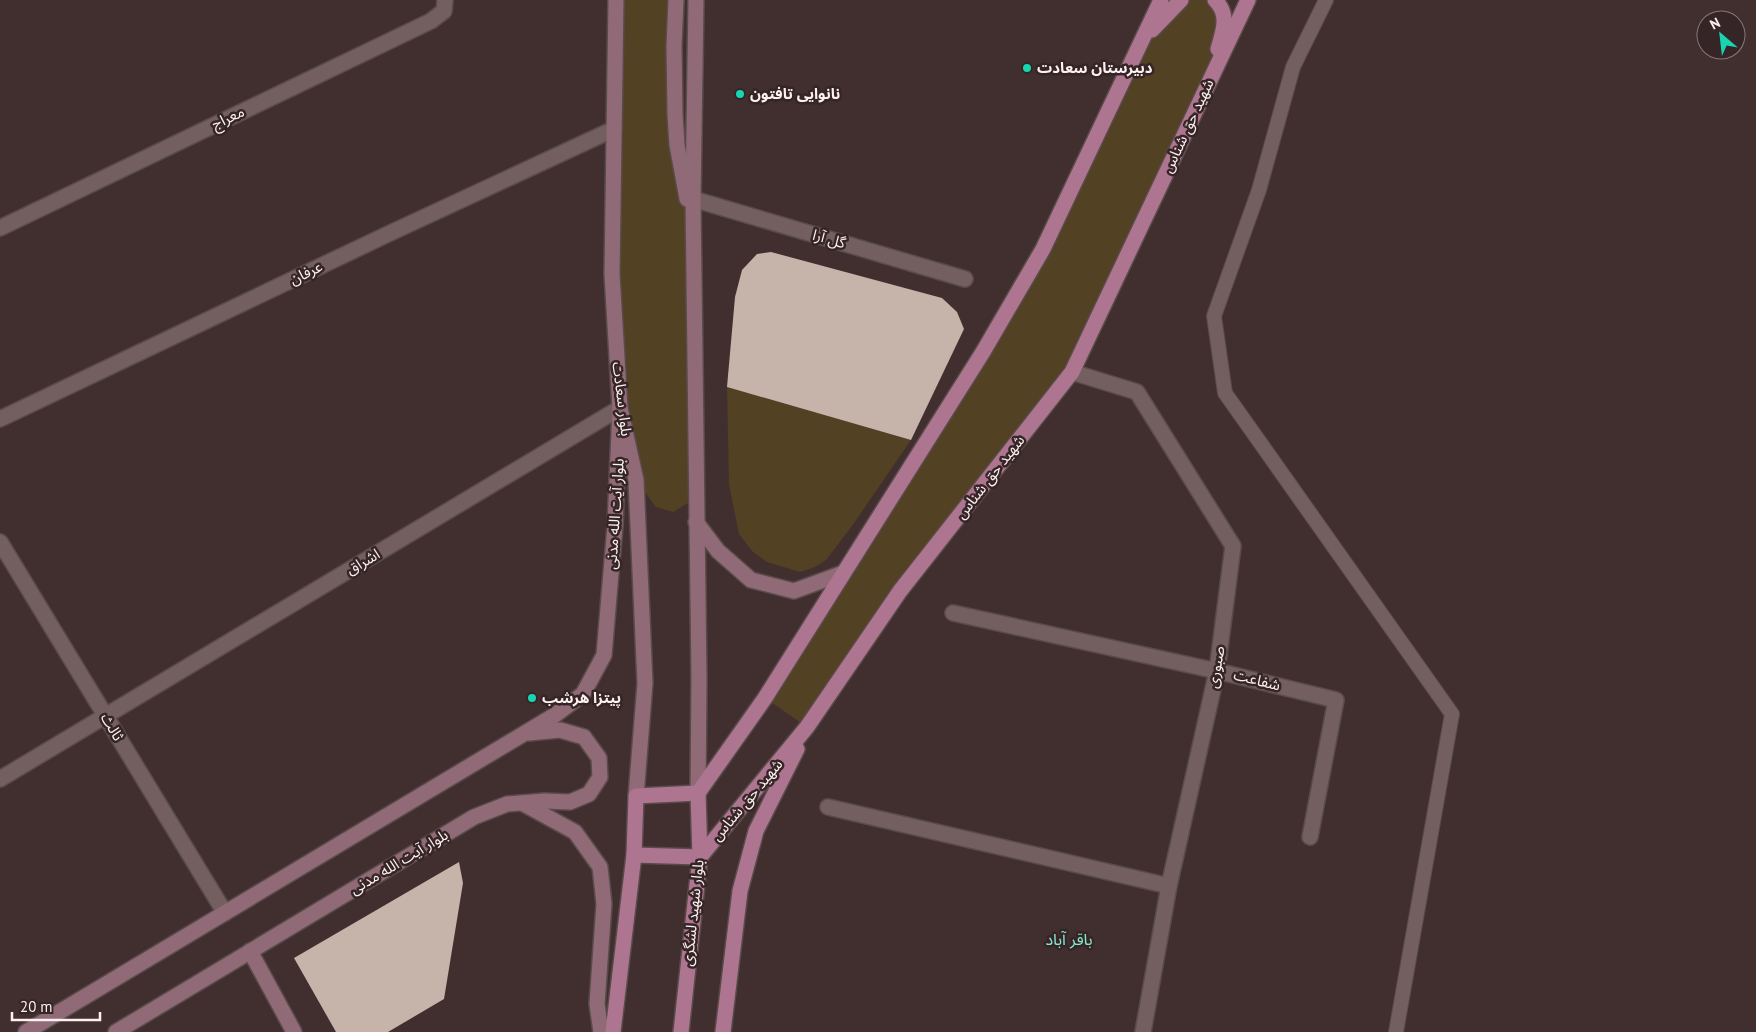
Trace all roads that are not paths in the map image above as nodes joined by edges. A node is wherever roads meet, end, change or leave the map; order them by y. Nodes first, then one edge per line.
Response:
1 (445, 0) edge
2 (616, 0) edge
3 (676, 0) edge
4 (696, 0) edge
5 (1161, 0) edge
6 (1180, 0) edge
7 (1215, 0) edge
8 (1248, 0) edge
9 (1326, 0) edge
10 (1142, 40) junction
11 (1210, 80) junction
12 (614, 130) junction
13 (693, 199) junction
14 (694, 227) junction
15 (0, 228) edge
16 (966, 279) dead end
17 (1072, 372) junction
18 (620, 408) junction
19 (0, 419) edge
20 (696, 522) junction
21 (0, 542) edge
22 (843, 573) junction
23 (953, 613) dead end
24 (1217, 670) junction
25 (105, 716) junction
26 (807, 727) junction
27 (525, 734) junction
28 (0, 779) edge
29 (698, 793) junction
30 (636, 796) junction
31 (522, 803) junction
32 (828, 808) dead end
33 (1310, 837) dead end
34 (634, 855) junction
35 (700, 857) junction
36 (1169, 886) junction
37 (225, 913) junction
38 (250, 951) junction
39 (26, 1032) edge
40 (116, 1032) edge
41 (294, 1032) edge
42 (601, 1032) edge
43 (613, 1032) edge
44 (681, 1032) edge
45 (723, 1032) edge
46 (1142, 1032) edge
47 (1396, 1032) edge

1 - 15 street, معراج
2 - 12 main road, بلوار سعادت
3 - 14 main road
4 - 13 main road
5 - 10 main road
6 - 10 main road
7 - 11 main road
8 - 11 main road, شهید حق شناس
9 - 47 lane
10 - 22 main road
11 - 17 main road, شهید حق شناس
12 - 18 main road, بلوار سعادت
12 - 19 street, عرفان
13 - 14 main road
13 - 16 street, گل آرا
14 - 20 main road
17 - 24 street, صبوری
17 - 26 main road, شهید حق شناس
18 - 25 street, اشراق
18 - 27 main road, بلوار آیت الله مدنی
18 - 30 main road, بلوار سعادت
20 - 22 main road
20 - 29 main road
21 - 25 street, ثالث
22 - 29 main road
23 - 24 street, شفاعت
24 - 33 street, شفاعت
24 - 36 street, صبوری
25 - 28 street, اشراق
25 - 37 street, ثالث
26 - 35 main road, شهید حق شناس
26 - 45 main road
27 - 31 main road, بلوار آیت الله مدنی
27 - 37 main road, بلوار آیت الله مدنی
29 - 30 main road
29 - 35 main road, بلوار شهید لشگری
30 - 34 main road
31 - 38 main road, بلوار آیت الله مدنی
31 - 42 main road
32 - 36 street
34 - 35 main road
34 - 43 main road
35 - 44 main road, بلوار شهید لشگری
36 - 46 street, صبوری
37 - 39 main road, بلوار آیت الله مدنی
38 - 40 main road, بلوار آیت الله مدنی
38 - 41 main road

